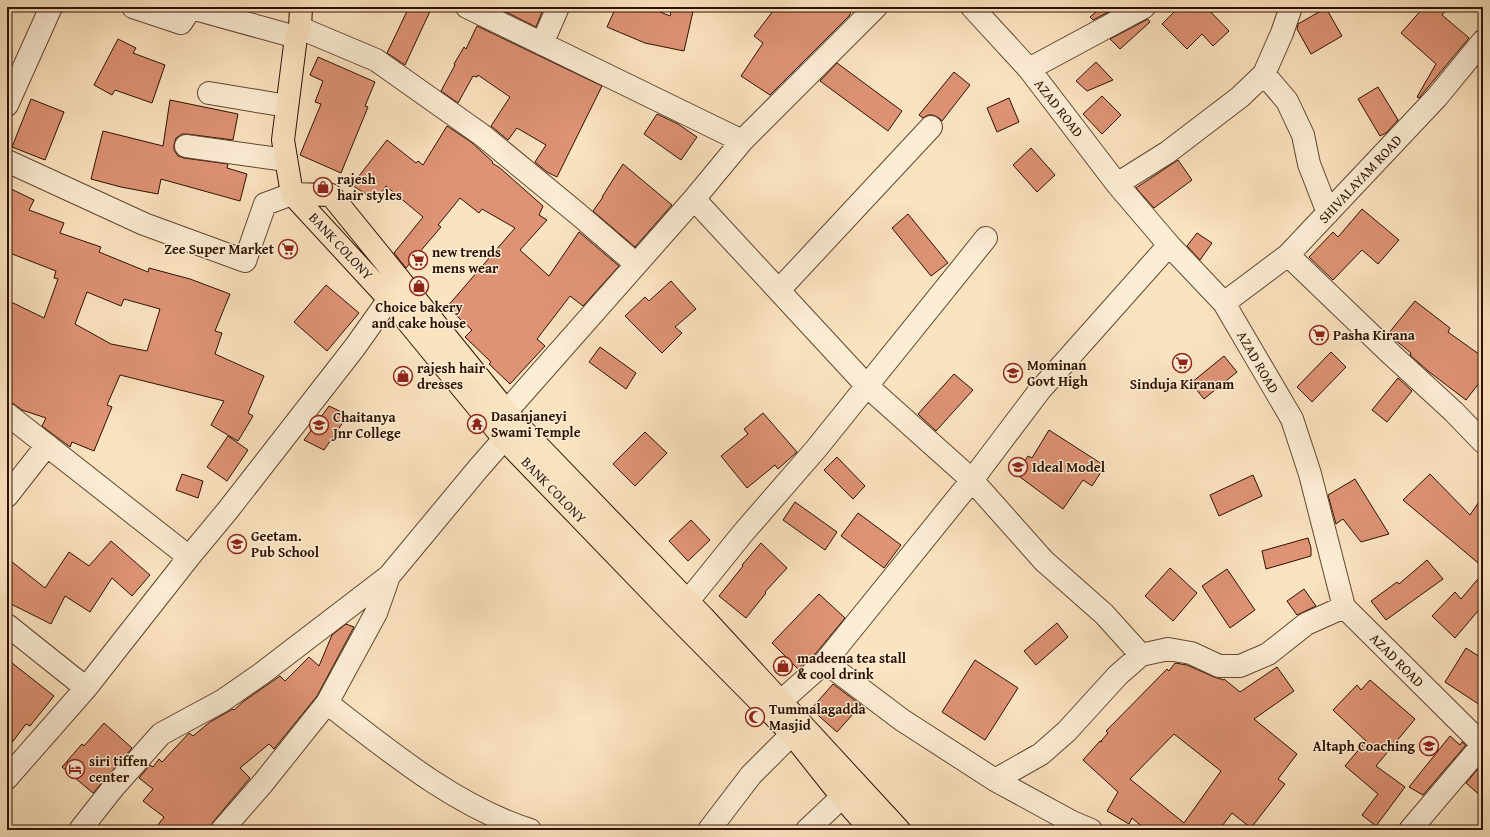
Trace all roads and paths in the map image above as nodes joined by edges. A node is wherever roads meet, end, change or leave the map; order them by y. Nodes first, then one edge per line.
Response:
1 (51, 7) edge
2 (134, 7) edge
3 (301, 7) edge
4 (467, 7) edge
5 (558, 7) edge
6 (876, 7) edge
7 (972, 7) edge
8 (1144, 7) edge
9 (1291, 7) edge
10 (298, 32) junction
11 (1483, 41) edge
12 (542, 44) junction
13 (1030, 69) junction
14 (1264, 74) junction
15 (209, 93) dead end
16 (7, 105) edge
17 (287, 106) junction
18 (931, 127) dead end
19 (742, 141) junction
20 (186, 146) dead end
21 (286, 160) junction
22 (7, 161) edge
23 (1117, 184) junction
24 (292, 194) junction
25 (694, 199) junction
26 (1328, 213) junction
27 (986, 238) dead end
28 (1169, 245) junction
29 (1288, 255) junction
30 (636, 264) junction
31 (779, 290) junction
32 (390, 299) junction
33 (1224, 303) junction
34 (867, 386) junction
35 (7, 414) edge
36 (501, 425) junction
37 (1483, 442) edge
38 (47, 445) junction
39 (972, 480) junction
40 (7, 496) edge
41 (189, 557) junction
42 (389, 576) junction
43 (688, 601) junction
44 (1344, 607) junction
45 (7, 625) edge
46 (1141, 656) junction
47 (825, 662) junction
48 (86, 688) junction
49 (327, 703) junction
50 (775, 706) junction
51 (792, 734) junction
52 (1483, 744) edge
53 (7, 778) edge
54 (995, 780) junction
55 (842, 798) junction
56 (80, 830) edge
57 (222, 830) edge
58 (530, 830) edge
59 (709, 830) edge
60 (807, 830) edge
61 (871, 830) edge
62 (900, 830) edge
63 (1091, 830) edge
64 (1410, 830) edge

1 - 16 street
2 - 10 street
3 - 10 main road
4 - 12 street
5 - 12 street
6 - 19 street
7 - 13 street, AZAD ROAD
8 - 13 street
9 - 14 street
10 - 17 main road
10 - 30 street
11 - 26 street, SHIVALAYAM ROAD
12 - 19 street
13 - 23 street, AZAD ROAD
14 - 23 street
14 - 26 street
15 - 17 street
17 - 21 main road
18 - 31 street
19 - 25 street
20 - 21 street
21 - 24 main road
22 - 24 street
23 - 28 street, AZAD ROAD
24 - 32 main road, BANK COLONY
24 - 36 main road
25 - 30 street
25 - 31 street
26 - 29 street, SHIVALAYAM ROAD
27 - 34 street
28 - 33 street, AZAD ROAD
28 - 39 street
29 - 33 street, SHIVALAYAM ROAD
29 - 37 street
30 - 36 street
31 - 34 street
32 - 36 main road, BANK COLONY
32 - 41 street
33 - 44 street, AZAD ROAD
34 - 39 street
34 - 43 street
35 - 38 street
36 - 42 street
36 - 43 main road
36 - 50 main road, BANK COLONY
38 - 40 street
38 - 41 street
39 - 46 street
39 - 47 street
41 - 48 street
42 - 49 street
42 - 56 street
43 - 50 main road
44 - 46 street
44 - 52 street, AZAD ROAD
45 - 48 street
46 - 54 street
47 - 50 street
47 - 54 street
48 - 53 street
49 - 57 street
49 - 58 street
50 - 51 main road, BANK COLONY
50 - 62 main road
51 - 55 main road, BANK COLONY
51 - 59 street
52 - 64 street
54 - 63 street
55 - 60 street
55 - 61 main road, BANK COLONY

